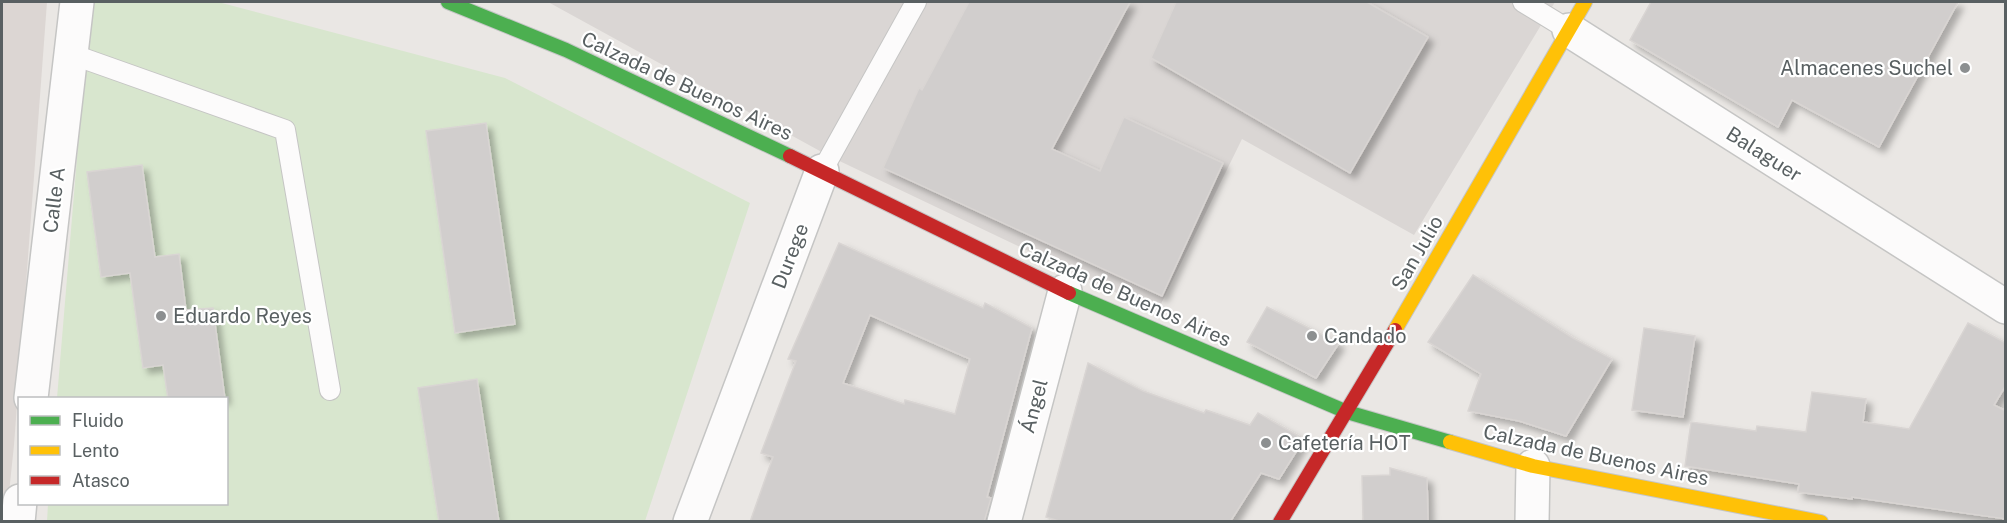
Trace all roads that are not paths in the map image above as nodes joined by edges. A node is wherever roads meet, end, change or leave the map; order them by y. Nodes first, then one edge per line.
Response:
1 (77, 2) edge
2 (448, 2) edge
3 (916, 2) edge
4 (1523, 2) edge
5 (1586, 2) edge
6 (1569, 30) junction
7 (71, 54) junction
8 (822, 171) junction
9 (1065, 291) junction
10 (2006, 307) edge
11 (330, 390) dead end
12 (31, 397) edge
13 (1347, 412) junction
14 (1533, 466) junction
15 (19, 505) edge
16 (18, 522) edge
17 (690, 522) edge
18 (1004, 522) edge
19 (1280, 522) edge
20 (1532, 522) edge
21 (1821, 522) edge

1 - 7 street, Calle A
2 - 8 street, Calzada de Buenos Aires
3 - 8 lane, Durege
4 - 6 lane, Balaguer
5 - 6 street, San Julio
6 - 10 street, Balaguer
6 - 13 street, San Julio
7 - 11 lane
7 - 12 street, Calle A
8 - 9 street, Calzada de Buenos Aires
8 - 17 street, Durege
9 - 13 street, Calzada de Buenos Aires
9 - 18 street, Ángel
13 - 14 street, Calzada de Buenos Aires
13 - 19 street, San Julio
14 - 20 street
14 - 21 street, Calzada de Buenos Aires
15 - 16 street

